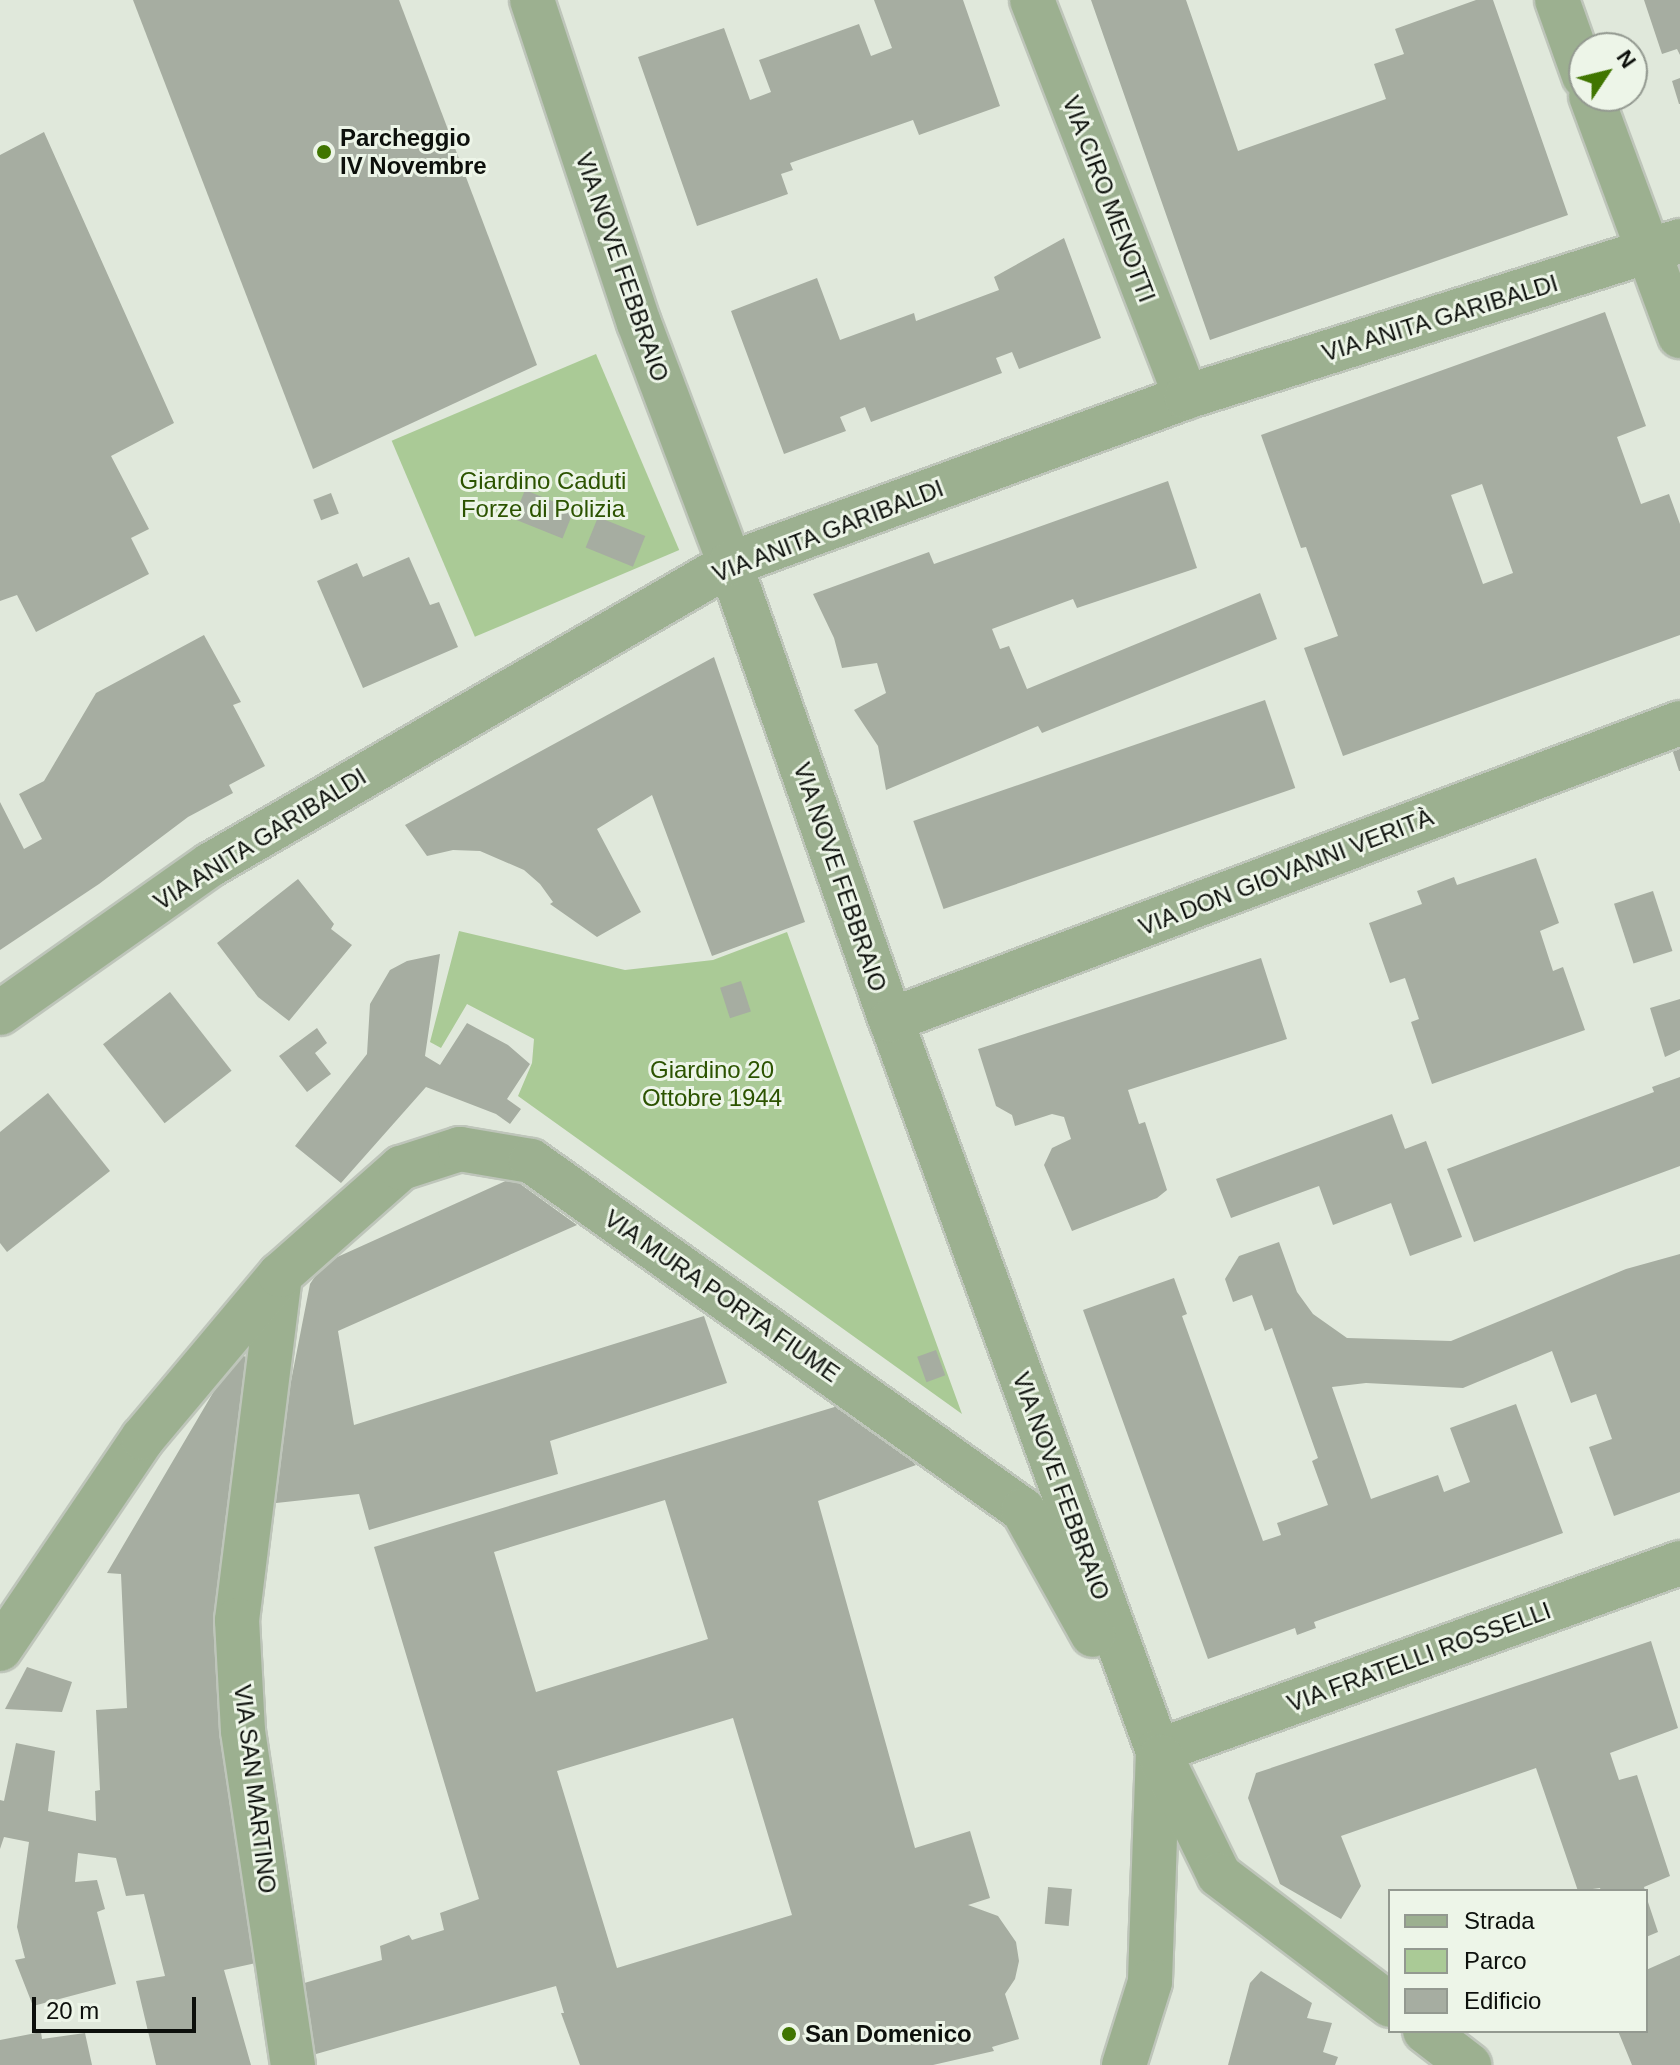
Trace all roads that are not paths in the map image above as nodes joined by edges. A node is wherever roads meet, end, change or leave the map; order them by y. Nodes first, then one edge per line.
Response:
1 (532, 0) edge
2 (1032, 0) edge
3 (1557, 0) edge
4 (1568, 32) edge
5 (1599, 112) edge
6 (1664, 247) edge
7 (1680, 336) edge
8 (1186, 397) junction
9 (730, 564) junction
10 (1680, 723) edge
11 (0, 1013) edge
12 (891, 1020) junction
13 (280, 1275) junction
14 (1680, 1563) edge
15 (0, 1649) edge
16 (1158, 1751) junction
17 (1388, 2003) edge
18 (1428, 2033) edge
19 (293, 2065) edge
20 (1124, 2065) edge
21 (1469, 2065) edge

1 - 9 street, VIA NOVE FEBBRAIO
2 - 8 street, VIA CIRO MENOTTI
3 - 4 street
5 - 6 street
6 - 7 street
6 - 8 street, VIA ANITA GARIBALDI
8 - 9 street, VIA ANITA GARIBALDI
9 - 11 street, VIA ANITA GARIBALDI
9 - 12 street, VIA NOVE FEBBRAIO
10 - 12 street, VIA DON GIOVANNI VERITÀ
12 - 16 street, VIA NOVE FEBBRAIO
13 - 15 street, VIA MURA PORTA FIUME
13 - 16 street, VIA MURA PORTA FIUME
13 - 19 street, VIA SAN MARTINO
14 - 16 street, VIA FRATELLI ROSSELLI
16 - 17 street, VIA MURA PORTA FIUME
16 - 20 street
18 - 21 street

